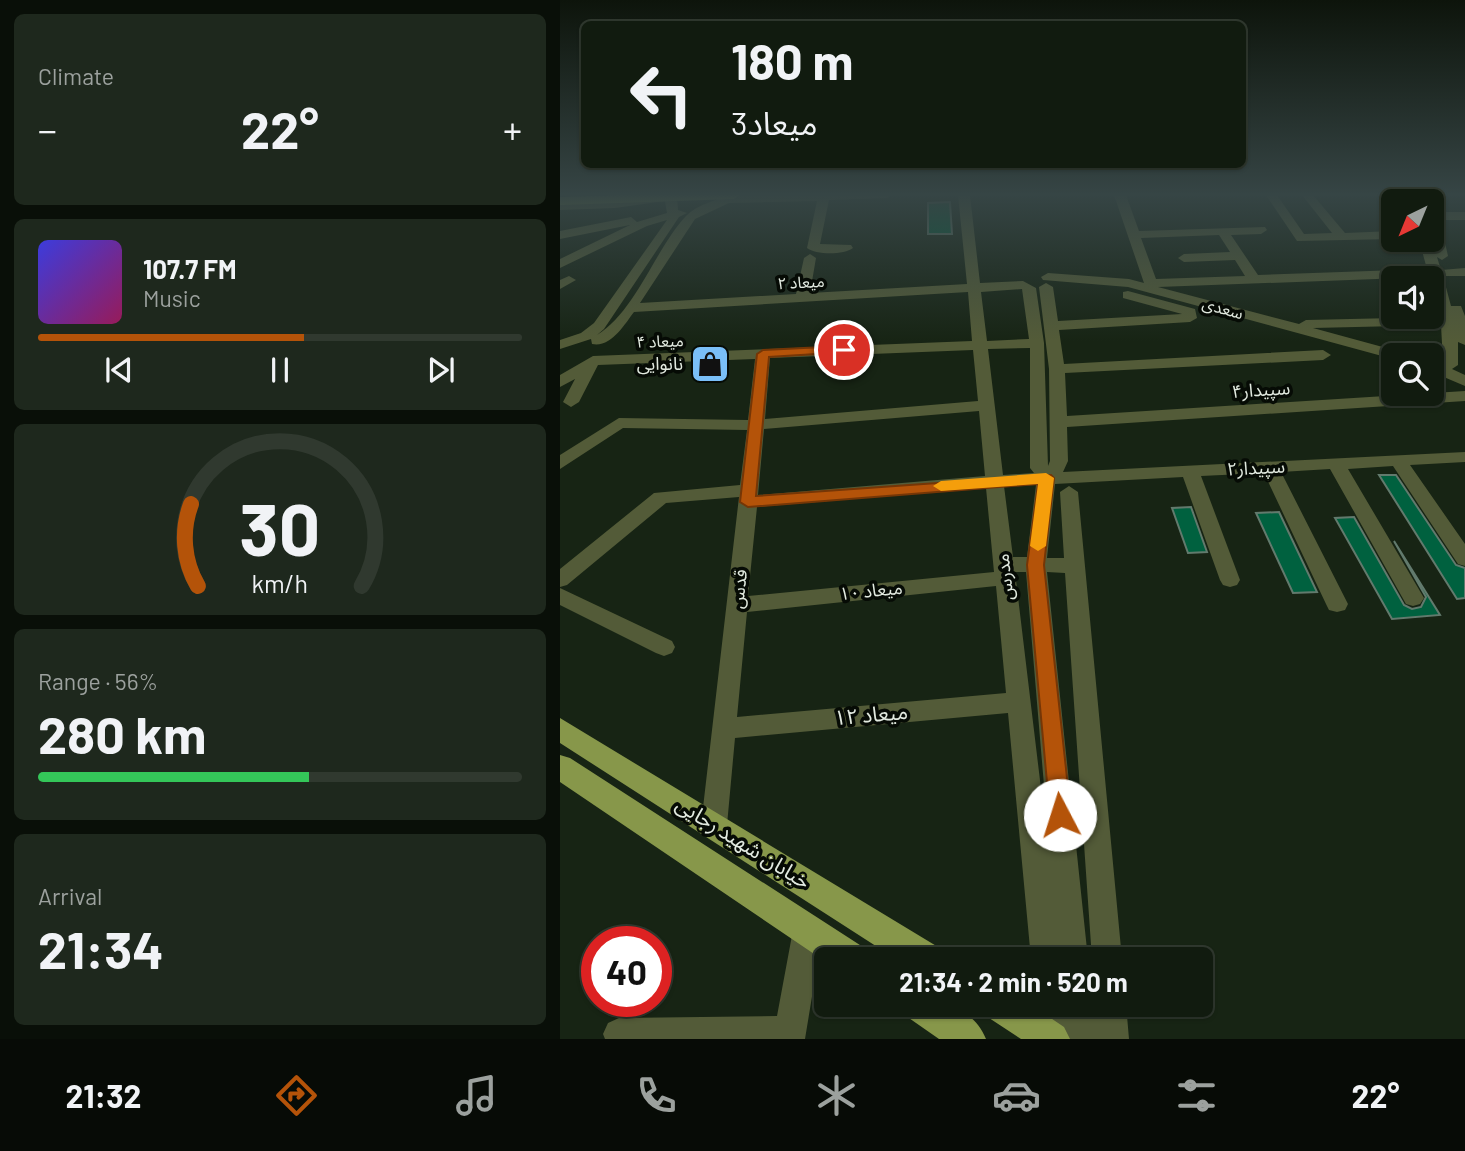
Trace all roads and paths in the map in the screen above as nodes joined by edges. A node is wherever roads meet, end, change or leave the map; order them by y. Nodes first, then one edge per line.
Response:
1 (602, 243) edge
2 (657, 243) edge
3 (673, 243) edge
4 (814, 243) edge
5 (969, 243) edge
6 (1137, 243) edge
7 (1231, 243) edge
8 (847, 247) dead end
9 (1239, 256) junction
10 (810, 258) dead end
11 (1184, 258) dead end
12 (560, 264) edge
13 (1465, 272) edge
14 (1444, 273) edge
15 (1381, 275) edge
16 (1254, 279) junction
17 (1048, 283) junction
18 (1444, 284) edge
19 (1104, 286) junction
20 (1026, 287) junction
21 (974, 290) junction
22 (802, 299) junction
23 (630, 309) junction
24 (1198, 318) dead end
25 (1457, 319) edge
26 (1306, 324) dead end
27 (1053, 326) junction
28 (1465, 341) edge
29 (980, 343) junction
30 (1037, 343) junction
31 (565, 350) edge
32 (1381, 351) edge
33 (763, 354) junction
34 (1323, 355) dead end
35 (1381, 358) edge
36 (593, 361) junction
37 (1446, 365) edge
38 (1381, 366) edge
39 (1057, 369) junction
40 (560, 382) edge
41 (1464, 388) edge
42 (572, 402) dead end
43 (986, 405) junction
44 (1059, 422) junction
45 (755, 425) junction
46 (1465, 457) edge
47 (1398, 461) junction
48 (560, 463) edge
49 (1336, 464) junction
50 (1270, 467) junction
51 (1190, 471) junction
52 (1046, 478) junction
53 (995, 481) junction
54 (1069, 492) dead end
55 (748, 496) junction
56 (1465, 559) edge
57 (1035, 565) junction
58 (1075, 566) junction
59 (1004, 571) junction
60 (560, 580) edge
61 (1230, 580) dead end
62 (560, 596) edge
63 (1413, 598) dead end
64 (737, 604) junction
65 (1337, 604) dead end
66 (664, 647) dead end
67 (1018, 702) junction
68 (560, 729) edge
69 (724, 729) junction
70 (560, 767) edge
71 (714, 825) junction
72 (1096, 831) junction
73 (1062, 833) junction
74 (1032, 835) junction
75 (808, 930) junction
76 (833, 947) edge
77 (907, 947) edge
78 (1045, 947) edge
79 (1072, 947) edge
80 (1106, 947) edge
81 (937, 1017) edge
82 (1018, 1017) edge
83 (1052, 1017) edge
84 (1080, 1017) edge
85 (1111, 1017) edge
86 (618, 1034) dead end
87 (789, 1036) edge
88 (969, 1039) edge
89 (1053, 1039) edge
90 (1085, 1039) edge
91 (1113, 1039) edge

1 - 12 street
2 - 31 street
3 - 23 street
4 - 8 street
5 - 21 street, مدرس
6 - 16 street
7 - 9 street
9 - 11 street
9 - 16 street
10 - 22 street
13 - 14 street
15 - 16 street
17 - 19 street, سعدی
17 - 20 street
17 - 27 street
17 - 32 street, سعدی
18 - 25 street
19 - 35 street, سعدی
19 - 38 street, سعدی
20 - 21 street
20 - 30 street
21 - 22 street, میعاد ۲
21 - 29 street, مدرس
22 - 23 street, میعاد ۲
23 - 31 street
24 - 27 street
25 - 26 street
25 - 28 street
25 - 37 street
27 - 39 street
29 - 30 street
29 - 33 street, میعاد ۴
29 - 43 street, مدرس
30 - 52 street
31 - 36 street
33 - 36 street, میعاد ۴
33 - 45 street, قدس
34 - 39 street
36 - 40 street
36 - 42 street
37 - 41 street
39 - 44 street
41 - 44 street, سپیدار۴
43 - 45 street
43 - 53 street, مدرس
44 - 52 street
45 - 48 street
45 - 55 street, قدس
46 - 47 street, سپیدار۲
47 - 49 street, سپیدار۲
47 - 56 street
49 - 50 street, سپیدار۲
49 - 63 street
50 - 51 street, سپیدار۲
50 - 65 street
51 - 52 street, سپیدار۲
51 - 61 street
52 - 53 street, سپیدار۲
52 - 57 street, مدرس
53 - 55 street, سپیدار۲
53 - 59 street, مدرس
54 - 58 street
55 - 60 street, سپیدار۲
55 - 64 street, قدس
57 - 58 street, میعاد ۱۰
57 - 59 street, میعاد ۱۰
57 - 73 street, مدرس
58 - 72 street
59 - 64 street, میعاد ۱۰
59 - 67 street, مدرس
62 - 66 street
64 - 69 street, قدس
67 - 69 street, میعاد ۱۲
67 - 74 street, مدرس
68 - 71 main road, خیابان شهید رجایی
69 - 71 street, قدس
70 - 75 main road, خیابان شهید رجایی
71 - 77 main road, خیابان شهید رجایی
72 - 73 street
72 - 80 street
73 - 74 street
73 - 79 street, مدرس
74 - 78 street, مدرس
75 - 76 main road, خیابان شهید رجایی
75 - 87 street
81 - 88 main road
82 - 89 main road
83 - 89 street
84 - 90 street
85 - 91 street
86 - 87 street

